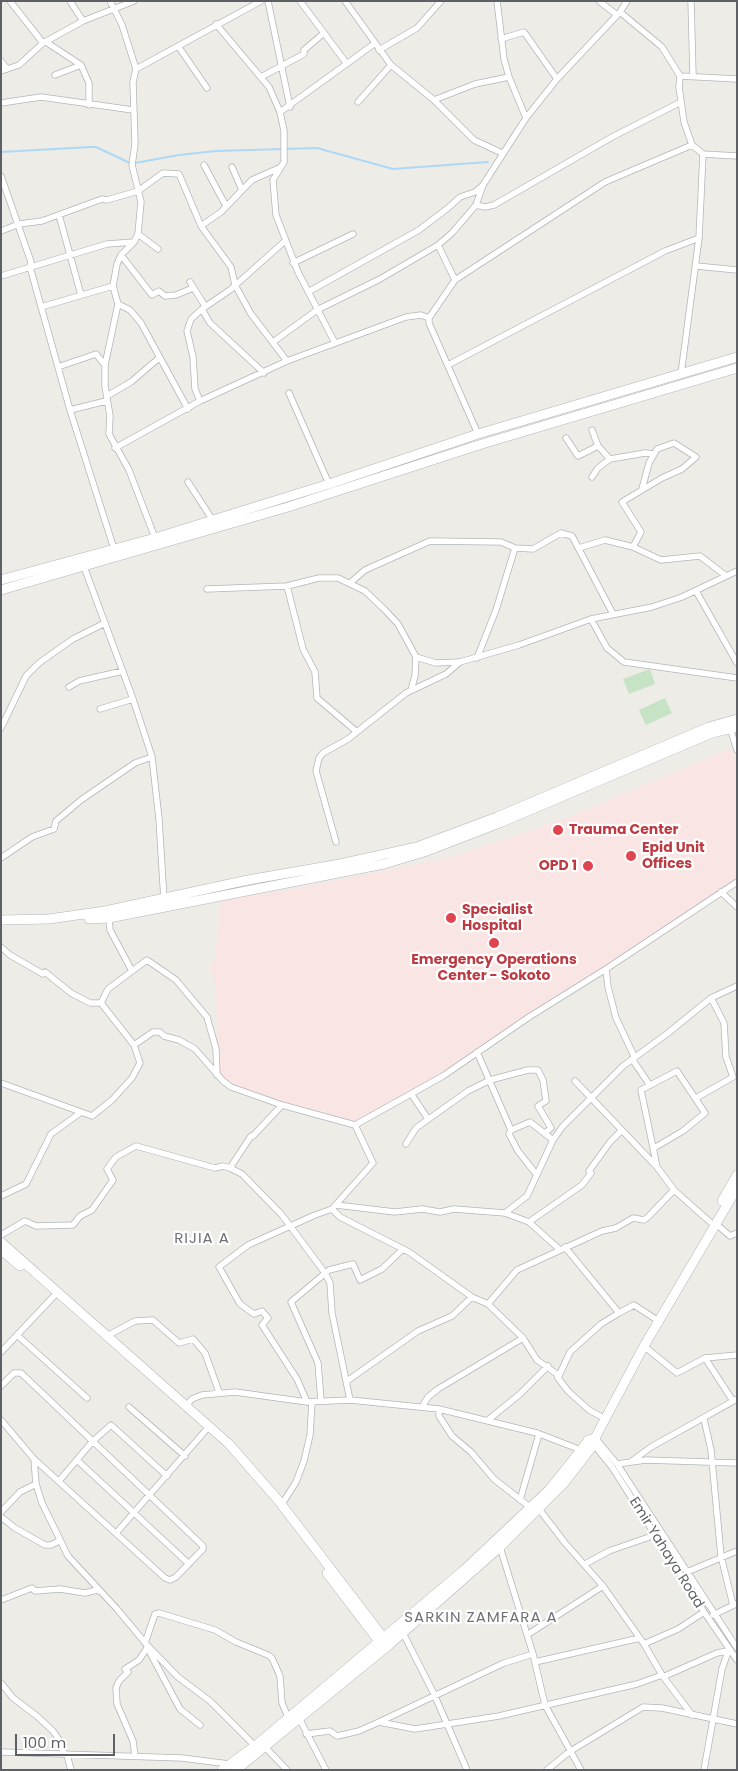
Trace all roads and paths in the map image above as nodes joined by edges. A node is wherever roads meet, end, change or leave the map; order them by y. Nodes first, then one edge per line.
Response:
1 (10, 1) edge
2 (70, 1) edge
3 (110, 1) edge
4 (134, 1) edge
5 (261, 1) edge
6 (268, 1) edge
7 (300, 1) edge
8 (345, 1) edge
9 (496, 1) edge
10 (599, 1) edge
11 (627, 1) edge
12 (691, 1) edge
13 (438, 2) edge
14 (114, 9) junction
15 (618, 14) junction
16 (83, 21) junction
17 (216, 24) junction
18 (324, 34) junction
19 (501, 39) junction
20 (45, 42) junction
21 (374, 44) junction
22 (178, 46) junction
23 (379, 50) junction
24 (1, 61) edge
25 (81, 64) junction
26 (347, 64) junction
27 (282, 65) junction
28 (391, 65) junction
29 (136, 69) junction
30 (4, 70) edge
31 (55, 75) dead end
32 (693, 75) junction
33 (680, 76) junction
34 (261, 77) junction
35 (508, 78) junction
36 (557, 78) junction
37 (737, 79) edge
38 (208, 88) dead end
39 (434, 100) junction
40 (358, 102) dead end
41 (681, 102) junction
42 (1, 103) edge
43 (89, 105) junction
44 (290, 107) junction
45 (133, 110) junction
46 (280, 112) junction
47 (526, 118) junction
48 (692, 145) junction
49 (502, 153) junction
50 (703, 154) junction
51 (737, 156) edge
52 (204, 165) dead end
53 (232, 166) dead end
54 (279, 168) junction
55 (1, 176) edge
56 (483, 185) junction
57 (242, 190) junction
58 (138, 191) junction
59 (476, 205) junction
60 (226, 206) junction
61 (59, 215) junction
62 (19, 224) junction
63 (201, 226) junction
64 (1, 231) edge
65 (138, 234) junction
66 (353, 234) dead end
67 (699, 238) junction
68 (285, 241) junction
69 (134, 242) junction
70 (438, 245) junction
71 (158, 249) dead end
72 (70, 255) junction
73 (121, 255) junction
74 (294, 262) junction
75 (696, 266) junction
76 (30, 267) junction
77 (737, 270) edge
78 (1, 276) edge
79 (455, 280) junction
80 (190, 282) dead end
81 (235, 285) junction
82 (113, 286) junction
83 (193, 288) junction
84 (308, 292) junction
85 (81, 296) junction
86 (118, 304) junction
87 (203, 307) junction
88 (41, 308) junction
89 (317, 310) junction
90 (429, 318) junction
91 (273, 342) junction
92 (335, 343) junction
93 (737, 357) edge
94 (159, 358) junction
95 (287, 361) junction
96 (448, 364) junction
97 (105, 365) junction
98 (58, 367) junction
99 (737, 368) edge
100 (264, 373) junction
101 (681, 374) junction
102 (289, 393) dead end
103 (107, 398) junction
104 (200, 401) junction
105 (188, 408) junction
106 (70, 410) junction
107 (592, 430) dead end
108 (478, 434) junction
109 (566, 438) dead end
110 (598, 446) junction
111 (115, 448) junction
112 (654, 454) junction
113 (610, 459) junction
114 (592, 477) dead end
115 (188, 482) dead end
116 (329, 484) junction
117 (642, 489) junction
118 (210, 516) dead end
119 (155, 538) junction
120 (633, 547) junction
121 (114, 548) junction
122 (515, 548) junction
123 (579, 548) junction
124 (82, 562) junction
125 (737, 571) edge
126 (726, 576) junction
127 (1, 580) edge
128 (350, 583) junction
129 (287, 586) junction
130 (207, 589) dead end
131 (1, 590) edge
132 (696, 591) junction
133 (613, 614) junction
134 (591, 619) junction
135 (105, 624) junction
136 (416, 657) junction
137 (476, 658) junction
138 (460, 662) junction
139 (737, 663) edge
140 (123, 671) junction
141 (737, 678) edge
142 (69, 687) dead end
143 (410, 690) junction
144 (133, 699) junction
145 (100, 709) dead end
146 (737, 719) edge
147 (1, 728) edge
148 (733, 728) edge
149 (357, 732) junction
150 (737, 750) edge
151 (152, 757) junction
152 (336, 842) dead end
153 (1, 858) edge
154 (737, 882) edge
155 (721, 892) junction
156 (164, 903) junction
157 (737, 907) edge
158 (109, 918) junction
159 (1, 920) edge
160 (1, 926) edge
161 (1, 947) edge
162 (131, 969) junction
163 (606, 970) junction
164 (737, 986) edge
165 (711, 998) junction
166 (101, 1003) junction
167 (134, 1045) junction
168 (477, 1052) junction
169 (633, 1057) junction
170 (217, 1075) junction
171 (490, 1080) junction
172 (575, 1081) dead end
173 (1, 1083) edge
174 (649, 1084) junction
175 (412, 1095) junction
176 (592, 1098) junction
177 (696, 1098) junction
178 (282, 1105) junction
179 (80, 1113) junction
180 (428, 1119) junction
181 (355, 1125) junction
182 (511, 1130) junction
183 (621, 1131) junction
184 (545, 1133) junction
185 (552, 1140) junction
186 (406, 1144) dead end
187 (654, 1148) junction
188 (657, 1167) junction
189 (230, 1168) junction
190 (536, 1174) junction
191 (737, 1176) edge
192 (737, 1188) edge
193 (674, 1190) junction
194 (1, 1196) edge
195 (334, 1207) junction
196 (505, 1213) junction
197 (529, 1222) junction
198 (712, 1222) junction
199 (291, 1226) junction
200 (737, 1233) edge
201 (1, 1235) edge
202 (1, 1242) edge
203 (562, 1248) junction
204 (402, 1249) junction
205 (1, 1250) edge
206 (325, 1273) junction
207 (54, 1296) junction
208 (472, 1297) junction
209 (488, 1304) junction
210 (619, 1313) junction
211 (654, 1318) junction
212 (17, 1335) junction
213 (107, 1336) junction
214 (522, 1338) junction
215 (644, 1346) junction
216 (1, 1352) edge
217 (737, 1355) edge
218 (706, 1358) junction
219 (548, 1366) junction
220 (558, 1378) junction
221 (347, 1381) junction
222 (1, 1386) edge
223 (219, 1392) junction
224 (87, 1398) dead end
225 (322, 1400) junction
226 (350, 1400) junction
227 (735, 1400) edge
228 (310, 1402) junction
229 (186, 1406) junction
230 (128, 1407) dead end
231 (422, 1407) junction
232 (439, 1408) junction
233 (600, 1416) junction
234 (704, 1419) junction
235 (1, 1420) edge
236 (488, 1420) junction
237 (206, 1430) junction
238 (539, 1434) junction
239 (92, 1442) junction
240 (592, 1442) junction
241 (581, 1450) junction
242 (184, 1456) junction
243 (34, 1459) junction
244 (77, 1460) junction
245 (632, 1461) junction
246 (712, 1461) junction
247 (737, 1463) edge
248 (617, 1464) junction
249 (167, 1476) junction
250 (59, 1481) junction
251 (36, 1484) junction
252 (149, 1496) junction
253 (520, 1500) junction
254 (282, 1504) junction
255 (535, 1509) junction
256 (1, 1512) edge
257 (134, 1513) junction
258 (1, 1517) edge
259 (117, 1532) junction
260 (655, 1535) junction
261 (60, 1541) junction
262 (500, 1547) junction
263 (737, 1551) edge
264 (722, 1556) junction
265 (189, 1564) junction
266 (585, 1564) junction
267 (687, 1572) junction
268 (603, 1586) junction
269 (104, 1595) junction
270 (1, 1600) edge
271 (735, 1604) edge
272 (704, 1612) junction
273 (713, 1615) junction
274 (374, 1629) junction
275 (401, 1630) junction
276 (526, 1635) junction
277 (640, 1638) junction
278 (385, 1644) junction
279 (644, 1644) junction
280 (146, 1645) junction
281 (737, 1648) edge
282 (728, 1650) junction
283 (368, 1653) junction
284 (533, 1654) junction
285 (737, 1660) edge
286 (535, 1662) junction
287 (663, 1675) junction
288 (1, 1683) edge
289 (434, 1694) junction
290 (545, 1705) junction
291 (692, 1715) junction
292 (288, 1717) junction
293 (298, 1718) junction
294 (714, 1719) junction
295 (379, 1722) junction
296 (446, 1724) junction
297 (737, 1724) edge
298 (200, 1725) dead end
299 (306, 1734) junction
300 (260, 1746) junction
301 (1, 1752) edge
302 (569, 1752) junction
303 (65, 1755) junction
304 (135, 1756) junction
305 (229, 1768) edge
306 (71, 1770) edge
307 (287, 1770) edge
308 (326, 1770) edge
309 (467, 1770) edge
310 (547, 1770) edge
311 (581, 1770) edge
312 (704, 1770) edge

1 - 20 street
2 - 16 street
3 - 14 street
4 - 14 street
5 - 17 street
6 - 27 street
7 - 18 street
8 - 21 street
9 - 19 street
10 - 15 street
11 - 15 street
12 - 32 street
13 - 23 street
14 - 16 street
14 - 29 street
15 - 33 street
15 - 36 street
16 - 20 street
17 - 22 street
17 - 34 street
18 - 26 street
18 - 27 street
19 - 35 street
19 - 36 street
20 - 25 street
20 - 30 street
21 - 23 street
21 - 26 street
22 - 29 street
22 - 38 street
23 - 28 street
24 - 30 street
25 - 31 street
25 - 43 street
26 - 44 street
27 - 34 street
27 - 44 street
28 - 39 street
28 - 40 street
29 - 45 street
32 - 33 street
32 - 37 street
33 - 41 street
34 - 46 street
35 - 39 street
35 - 47 street
36 - 47 street
39 - 49 street
41 - 48 street
41 - 59 street
42 - 43 street
43 - 45 street
44 - 46 street
45 - 58 street
46 - 54 street
47 - 49 street
48 - 50 street
48 - 79 street
49 - 56 street
50 - 51 street
50 - 67 street
52 - 60 street
53 - 57 street
54 - 57 street
54 - 68 street
55 - 62 street
56 - 59 street
56 - 84 street
57 - 60 street
58 - 61 street
58 - 63 street
58 - 65 street
59 - 70 street
60 - 63 street
61 - 62 street
61 - 72 street
62 - 64 street
62 - 76 street
63 - 81 street
65 - 69 street
65 - 71 street
66 - 74 street
67 - 75 street
67 - 96 street
68 - 74 street
68 - 81 street
69 - 72 street
69 - 73 street
70 - 79 street
70 - 89 street
72 - 76 street
72 - 85 street
73 - 82 street
73 - 83 street
74 - 84 street
75 - 77 street
75 - 101 street
76 - 78 street
76 - 88 street
79 - 90 street
80 - 83 street
81 - 87 street
81 - 91 street
82 - 85 street
82 - 86 street
83 - 87 street
84 - 89 street
85 - 88 street
86 - 94 street
86 - 97 street
87 - 100 street
87 - 104 street
88 - 98 street
89 - 91 street
89 - 92 street
90 - 92 street
90 - 96 street
91 - 95 street
92 - 95 street
93 - 101 main road
94 - 103 street
94 - 105 street
95 - 100 street
96 - 108 street
97 - 98 street
97 - 103 street
98 - 106 street
99 - 124 main road
100 - 104 street
101 - 108 main road
102 - 116 street
103 - 106 street
103 - 111 street
104 - 105 street
105 - 111 street
106 - 121 street
107 - 110 street
108 - 116 main road
109 - 110 street
110 - 113 street
111 - 119 street
112 - 113 street
112 - 117 street
112 - 117 street
113 - 114 street
115 - 118 street
116 - 119 main road
117 - 120 street
119 - 121 main road
120 - 123 street
120 - 126 street
121 - 124 main road
122 - 123 street
122 - 128 street
122 - 137 street
123 - 133 street
124 - 127 main road
124 - 131 main road
124 - 135 street
125 - 126 street
126 - 132 street
128 - 129 street
128 - 136 street
129 - 130 street
129 - 149 street
132 - 133 street
132 - 139 street
133 - 134 street
134 - 137 street
134 - 141 street
135 - 140 street
135 - 147 street
136 - 138 street
136 - 143 street
137 - 138 street
138 - 143 street
140 - 142 street
140 - 144 street
143 - 149 street
144 - 145 street
144 - 151 street
146 - 156 main road
148 - 150 street
148 - 156 main road
149 - 152 street
151 - 153 street
151 - 156 street
154 - 155 street
155 - 157 street
155 - 163 street
156 - 158 main road
156 - 159 main road
158 - 160 main road
158 - 162 street
161 - 166 street
162 - 166 street
162 - 170 street
163 - 168 street
163 - 169 street
164 - 165 street
165 - 169 street
165 - 177 street
166 - 167 street
167 - 170 street
167 - 179 street
168 - 171 street
168 - 175 street
169 - 174 street
169 - 176 street
170 - 178 street
171 - 180 street
171 - 182 street
171 - 184 street
172 - 176 street
173 - 179 street
174 - 177 street
174 - 187 street
175 - 180 street
175 - 181 street
176 - 183 street
176 - 185 street
177 - 187 street
178 - 181 street
178 - 189 street
179 - 194 street
180 - 186 street
181 - 195 street
182 - 184 street
182 - 190 street
183 - 188 street
183 - 197 street
184 - 185 street
185 - 190 street
187 - 188 street
188 - 193 street
189 - 199 street
189 - 201 street
190 - 196 street
191 - 198 main road
192 - 198 main road
193 - 198 street
193 - 203 street
195 - 196 street
195 - 199 street
195 - 204 street
196 - 197 street
197 - 203 street
198 - 200 street
198 - 211 main road
198 - 215 main road
199 - 206 street
199 - 228 street
202 - 213 main road
203 - 209 street
203 - 210 street
204 - 206 street
204 - 208 street
205 - 207 main road
206 - 221 street
206 - 225 street
207 - 212 street
207 - 237 main road
208 - 209 street
208 - 221 street
209 - 214 street
210 - 211 street
210 - 220 street
211 - 233 main road
212 - 216 street
212 - 224 street
213 - 223 street
213 - 229 main road
214 - 219 street
214 - 231 street
215 - 218 street
215 - 240 main road
217 - 218 street
218 - 227 street
219 - 220 street
219 - 236 street
220 - 233 street
221 - 226 street
222 - 239 street
223 - 228 street
223 - 229 street
225 - 226 street
225 - 228 street
226 - 231 street
227 - 234 street
228 - 254 street
229 - 254 main road
230 - 242 street
231 - 232 street
232 - 236 street
232 - 253 street
233 - 240 main road
234 - 245 street
234 - 246 street
235 - 243 street
236 - 238 street
237 - 242 street
237 - 274 main road
238 - 241 street
238 - 253 street
239 - 244 street
239 - 249 street
239 - 252 street
240 - 241 main road
240 - 248 street, Emir Yahaya Road
240 - 255 main road
240 - 260 street, Emir Yahaya Road
241 - 255 main road
242 - 249 street
243 - 250 street
243 - 251 street
244 - 250 street
244 - 257 street
245 - 246 street
245 - 248 street
246 - 247 street
246 - 264 street
248 - 267 street, Emir Yahaya Road
249 - 252 street
250 - 259 street
251 - 256 street
251 - 261 street
252 - 257 street
252 - 265 street
253 - 255 street
254 - 274 main road
255 - 262 main road
255 - 266 street
255 - 275 main road
257 - 259 street
257 - 265 street
258 - 261 street
259 - 265 street
260 - 266 street
260 - 272 street, Emir Yahaya Road
261 - 269 street
262 - 275 main road
262 - 276 street
263 - 264 street
264 - 267 street
264 - 271 street
266 - 268 street
267 - 273 street, Emir Yahaya Road
268 - 276 street
268 - 277 street
269 - 270 street
269 - 280 street
271 - 273 street
272 - 279 street
272 - 282 street, Emir Yahaya Road
273 - 281 street, Emir Yahaya Road
274 - 275 main road
274 - 278 main road
274 - 283 main road
275 - 278 main road
275 - 289 street
276 - 284 street
277 - 279 street
277 - 286 street
278 - 283 main road
278 - 293 main road
279 - 287 street
280 - 292 street
280 - 298 street
280 - 300 street
280 - 304 street
282 - 285 street, Emir Yahaya Road
282 - 287 street
282 - 294 street
283 - 292 main road
284 - 286 street
284 - 289 street
286 - 290 street
287 - 290 street
287 - 291 street
288 - 303 street
289 - 295 street
289 - 296 street
290 - 296 street
290 - 302 street
291 - 294 street
291 - 302 street
292 - 300 main road
293 - 299 street
293 - 300 main road
294 - 297 street
294 - 312 street
295 - 296 street
295 - 299 street
296 - 309 street
299 - 308 street
300 - 305 main road
300 - 307 street
301 - 303 street
302 - 310 street
302 - 311 street
303 - 304 street
303 - 306 street
304 - 305 street

